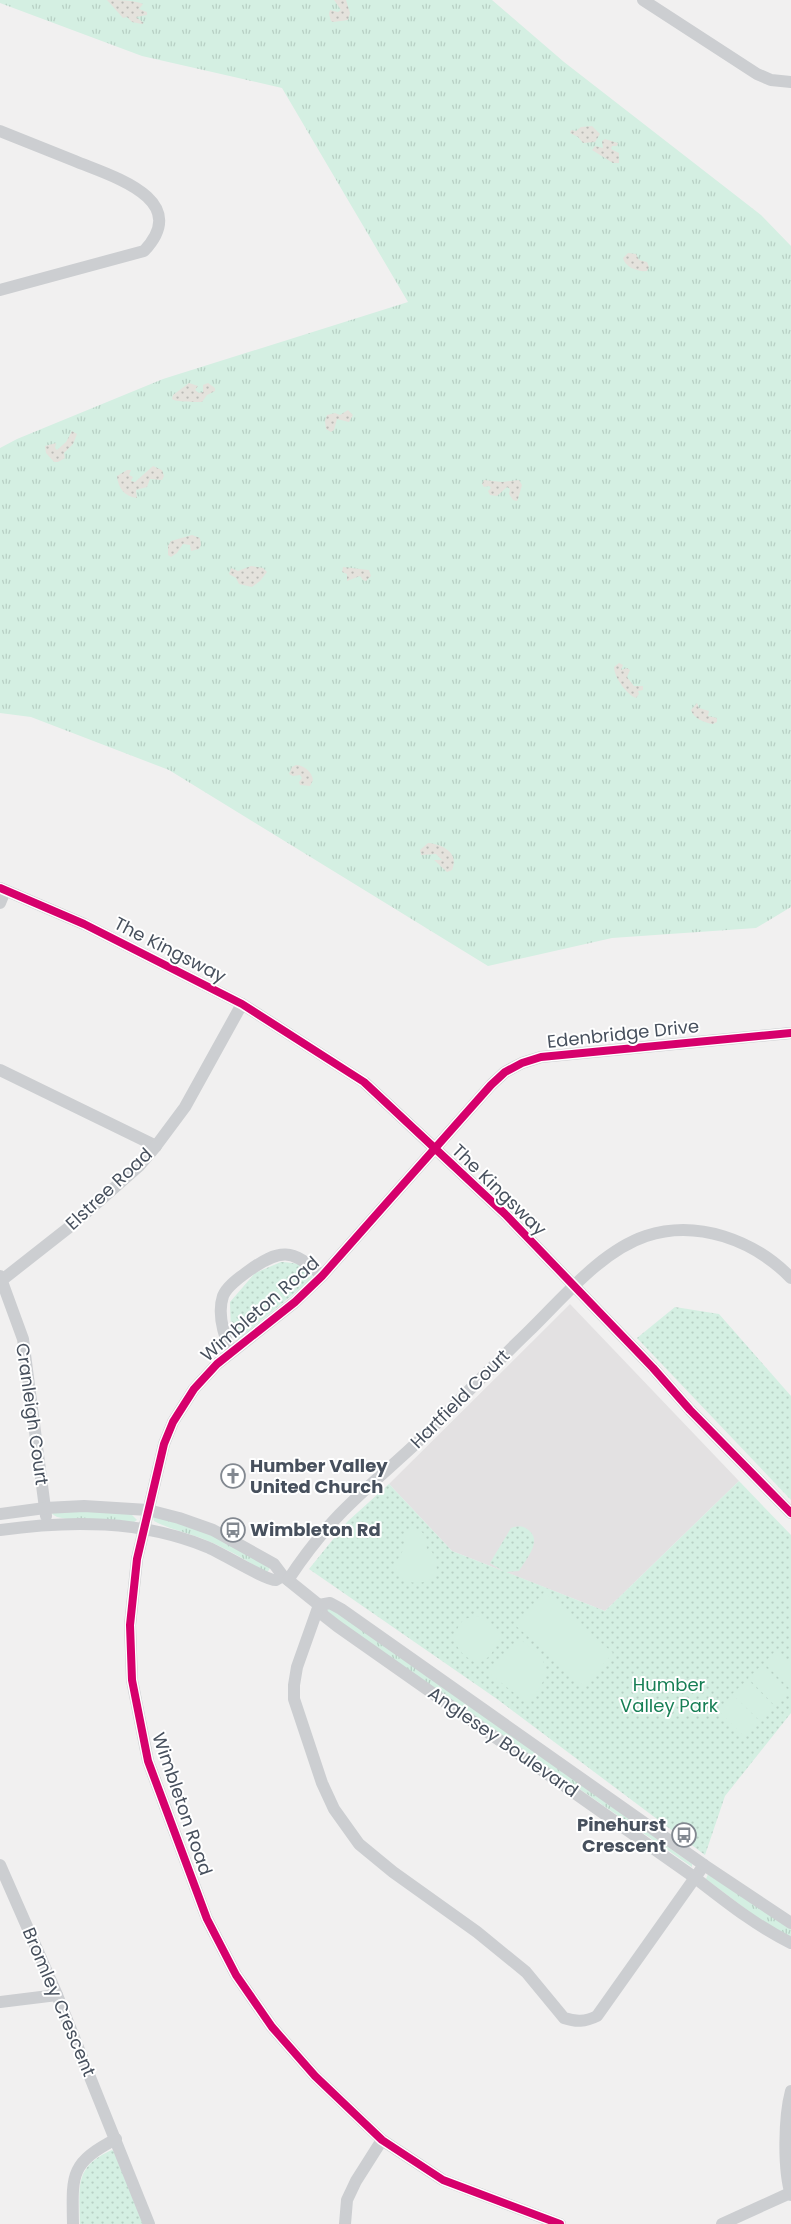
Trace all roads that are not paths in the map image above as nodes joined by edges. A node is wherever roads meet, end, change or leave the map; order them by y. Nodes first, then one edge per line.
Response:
1 (643, 0) edge
2 (791, 82) edge
3 (0, 131) edge
4 (0, 290) edge
5 (3, 889) edge
6 (0, 903) edge
7 (242, 1004) junction
8 (791, 1033) edge
9 (0, 1070) edge
10 (156, 1146) junction
11 (434, 1148) junction
12 (322, 1276) junction
13 (1, 1278) edge
14 (791, 1278) edge
15 (574, 1287) junction
16 (231, 1352) junction
17 (44, 1508) junction
18 (148, 1510) junction
19 (791, 1513) edge
20 (0, 1514) edge
21 (47, 1525) junction
22 (144, 1528) junction
23 (0, 1530) edge
24 (285, 1578) junction
25 (319, 1605) junction
26 (704, 1864) junction
27 (0, 1865) edge
28 (694, 1877) junction
29 (791, 1923) edge
30 (791, 1943) edge
31 (57, 1995) junction
32 (0, 2002) edge
33 (791, 2091) edge
34 (789, 2123) edge
35 (116, 2139) junction
36 (382, 2140) junction
37 (790, 2194) edge
38 (538, 2220) edge
39 (73, 2224) edge
40 (149, 2224) edge
41 (345, 2224) edge
42 (560, 2224) edge
43 (722, 2224) edge

1 - 2 street
3 - 4 street
5 - 6 street
5 - 7 street, The Kingsway
7 - 10 street, Elstree Road
7 - 11 street, The Kingsway
8 - 11 street, Edenbridge Drive
9 - 10 street
10 - 13 street, Elstree Road
11 - 12 street, Wimbleton Road
11 - 15 street, The Kingsway
12 - 16 street, Wimbleton Road
12 - 16 street, Wimbleton Road
13 - 17 street, Cranleigh Court
14 - 15 street, Hartfield Court
15 - 19 street, The Kingsway
15 - 24 street, Hartfield Court
16 - 18 street, Wimbleton Road
17 - 18 street, Anglesey Boulevard
17 - 20 street, Anglesey Boulevard
17 - 21 street, Cranleigh Court
18 - 22 street, Wimbleton Road
18 - 24 street, Anglesey Boulevard
21 - 22 street
21 - 23 street
22 - 24 street
22 - 36 street, Wimbleton Road
24 - 25 street, Anglesey Boulevard
25 - 26 street, Anglesey Boulevard
25 - 28 street, Anglesey Boulevard
25 - 28 street
26 - 28 street
26 - 29 street, Anglesey Boulevard
27 - 31 street, Bromley Crescent
28 - 30 street, Anglesey Boulevard
31 - 32 street
31 - 35 street, Bromley Crescent
33 - 34 street
34 - 37 street
35 - 39 street
35 - 40 street, Bromley Crescent
36 - 38 street, Wimbleton Road
36 - 41 street
37 - 43 street
38 - 42 street, Wimbleton Road

